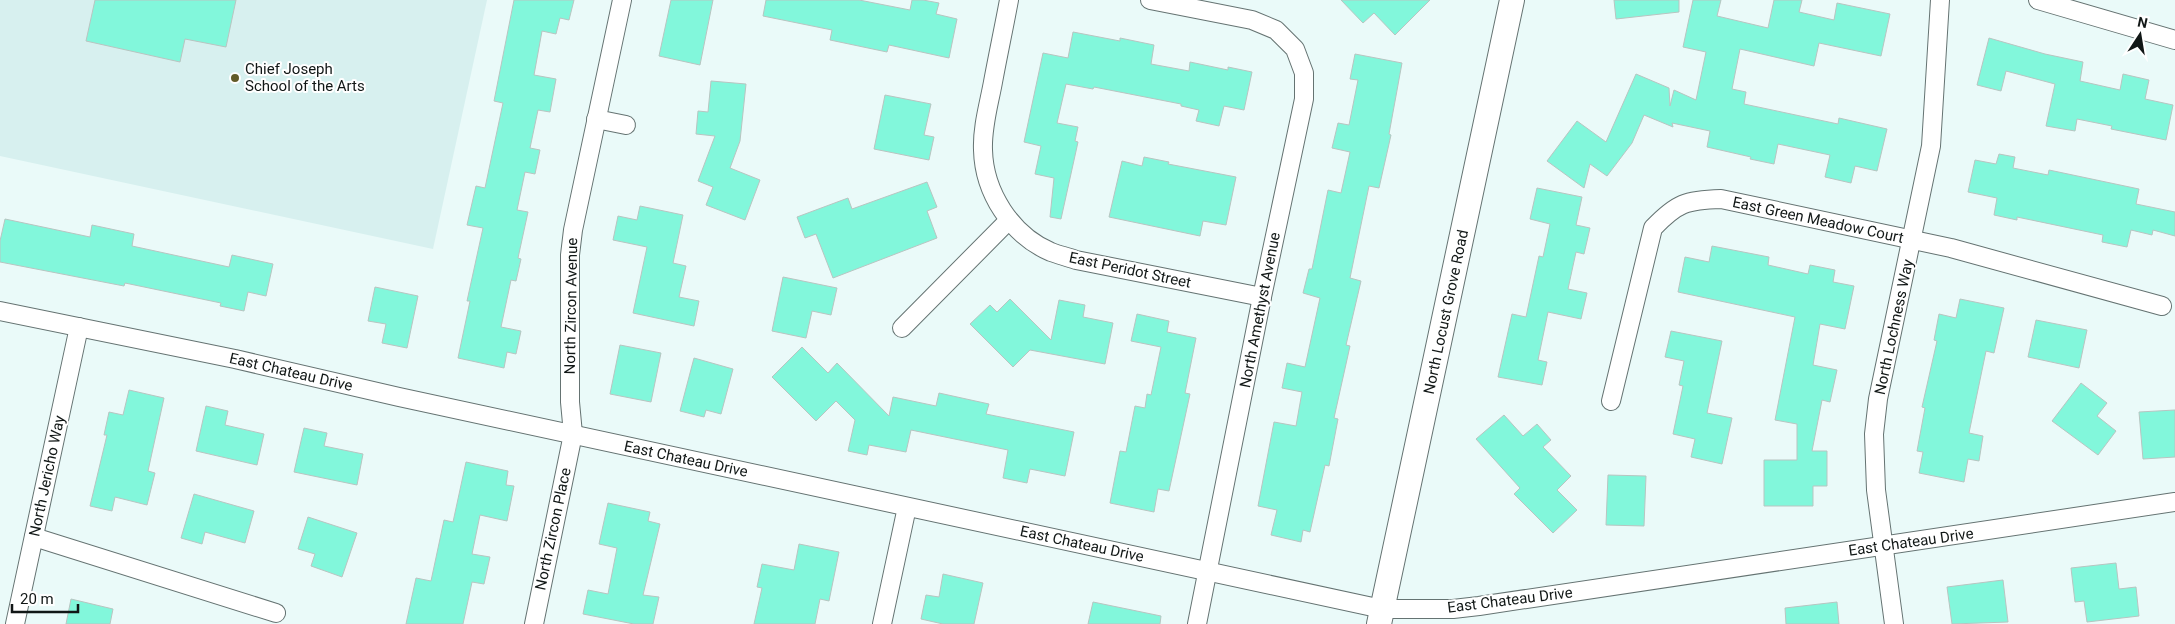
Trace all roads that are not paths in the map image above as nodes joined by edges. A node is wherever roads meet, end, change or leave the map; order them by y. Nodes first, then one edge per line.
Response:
1 (622, 0) edge
2 (1009, 0) edge
3 (1150, 0) edge
4 (1512, 0) edge
5 (1940, 0) edge
6 (2038, 0) edge
7 (2175, 40) edge
8 (596, 119) junction
9 (626, 126) dead end
10 (1009, 220) junction
11 (1912, 240) junction
12 (1262, 297) junction
13 (2162, 306) dead end
14 (0, 311) edge
15 (79, 327) junction
16 (902, 328) dead end
17 (1611, 401) dead end
18 (573, 434) junction
19 (2175, 502) edge
20 (907, 506) junction
21 (34, 537) junction
22 (1882, 546) junction
23 (1209, 571) junction
24 (276, 613) dead end
25 (1381, 616) edge
26 (15, 624) edge
27 (534, 624) edge
28 (882, 624) edge
29 (1198, 624) edge
30 (1894, 624) edge

1 - 8 street, North Zircon Avenue
2 - 10 street, East Peridot Street
3 - 12 street, North Amethyst Avenue
4 - 25 main road, North Locust Grove Road
5 - 11 street, North Lochness Way
6 - 7 street
8 - 9 street
8 - 18 street, North Zircon Avenue
10 - 12 street, East Peridot Street
10 - 16 street
11 - 13 street, East Green Meadow Court
11 - 17 street, East Green Meadow Court
11 - 22 street, North Lochness Way
12 - 23 street, North Amethyst Avenue
14 - 15 street, East Chateau Drive
15 - 18 street, East Chateau Drive
15 - 21 street, North Jericho Way
18 - 20 street, East Chateau Drive
18 - 27 street, North Zircon Place
19 - 22 street, East Chateau Drive
20 - 23 street, East Chateau Drive
20 - 28 street
21 - 24 street
21 - 26 street, North Jericho Way
22 - 25 street, East Chateau Drive
22 - 30 street, North Lochness Way
23 - 25 street, East Chateau Drive
23 - 29 street, North Amethyst Avenue

